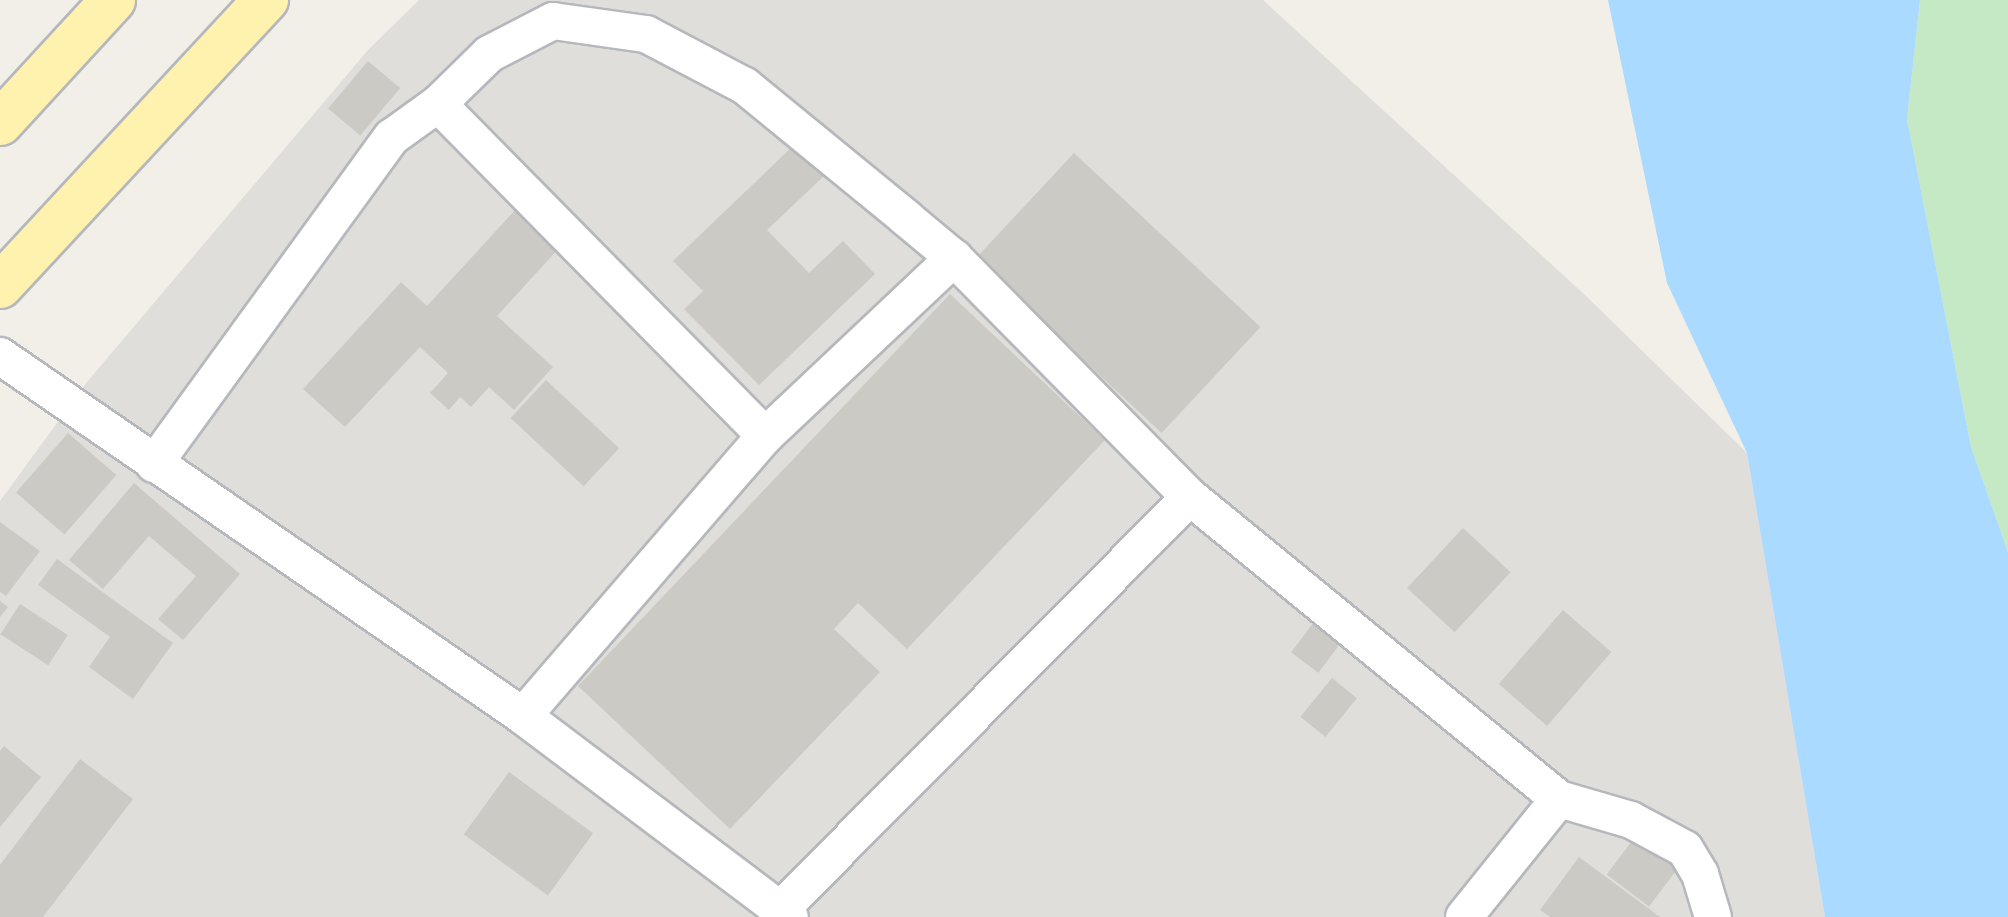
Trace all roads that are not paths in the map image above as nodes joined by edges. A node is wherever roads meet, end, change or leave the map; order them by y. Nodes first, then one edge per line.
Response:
1 (113, 0) edge
2 (266, 0) edge
3 (438, 104) junction
4 (3, 114) edge
5 (954, 258) junction
6 (0, 286) edge
7 (0, 356) edge
8 (765, 436) junction
9 (154, 464) junction
10 (1190, 497) junction
11 (523, 716) junction
12 (1559, 799) junction
13 (785, 913) edge
14 (1464, 917) edge
15 (1713, 917) edge

1 - 4 main road
2 - 6 main road
3 - 5 street
3 - 8 street
3 - 9 street
5 - 8 street
5 - 10 street
7 - 9 street
8 - 11 street
9 - 11 street
10 - 12 street
10 - 13 street
11 - 13 street
12 - 14 street
12 - 15 street

